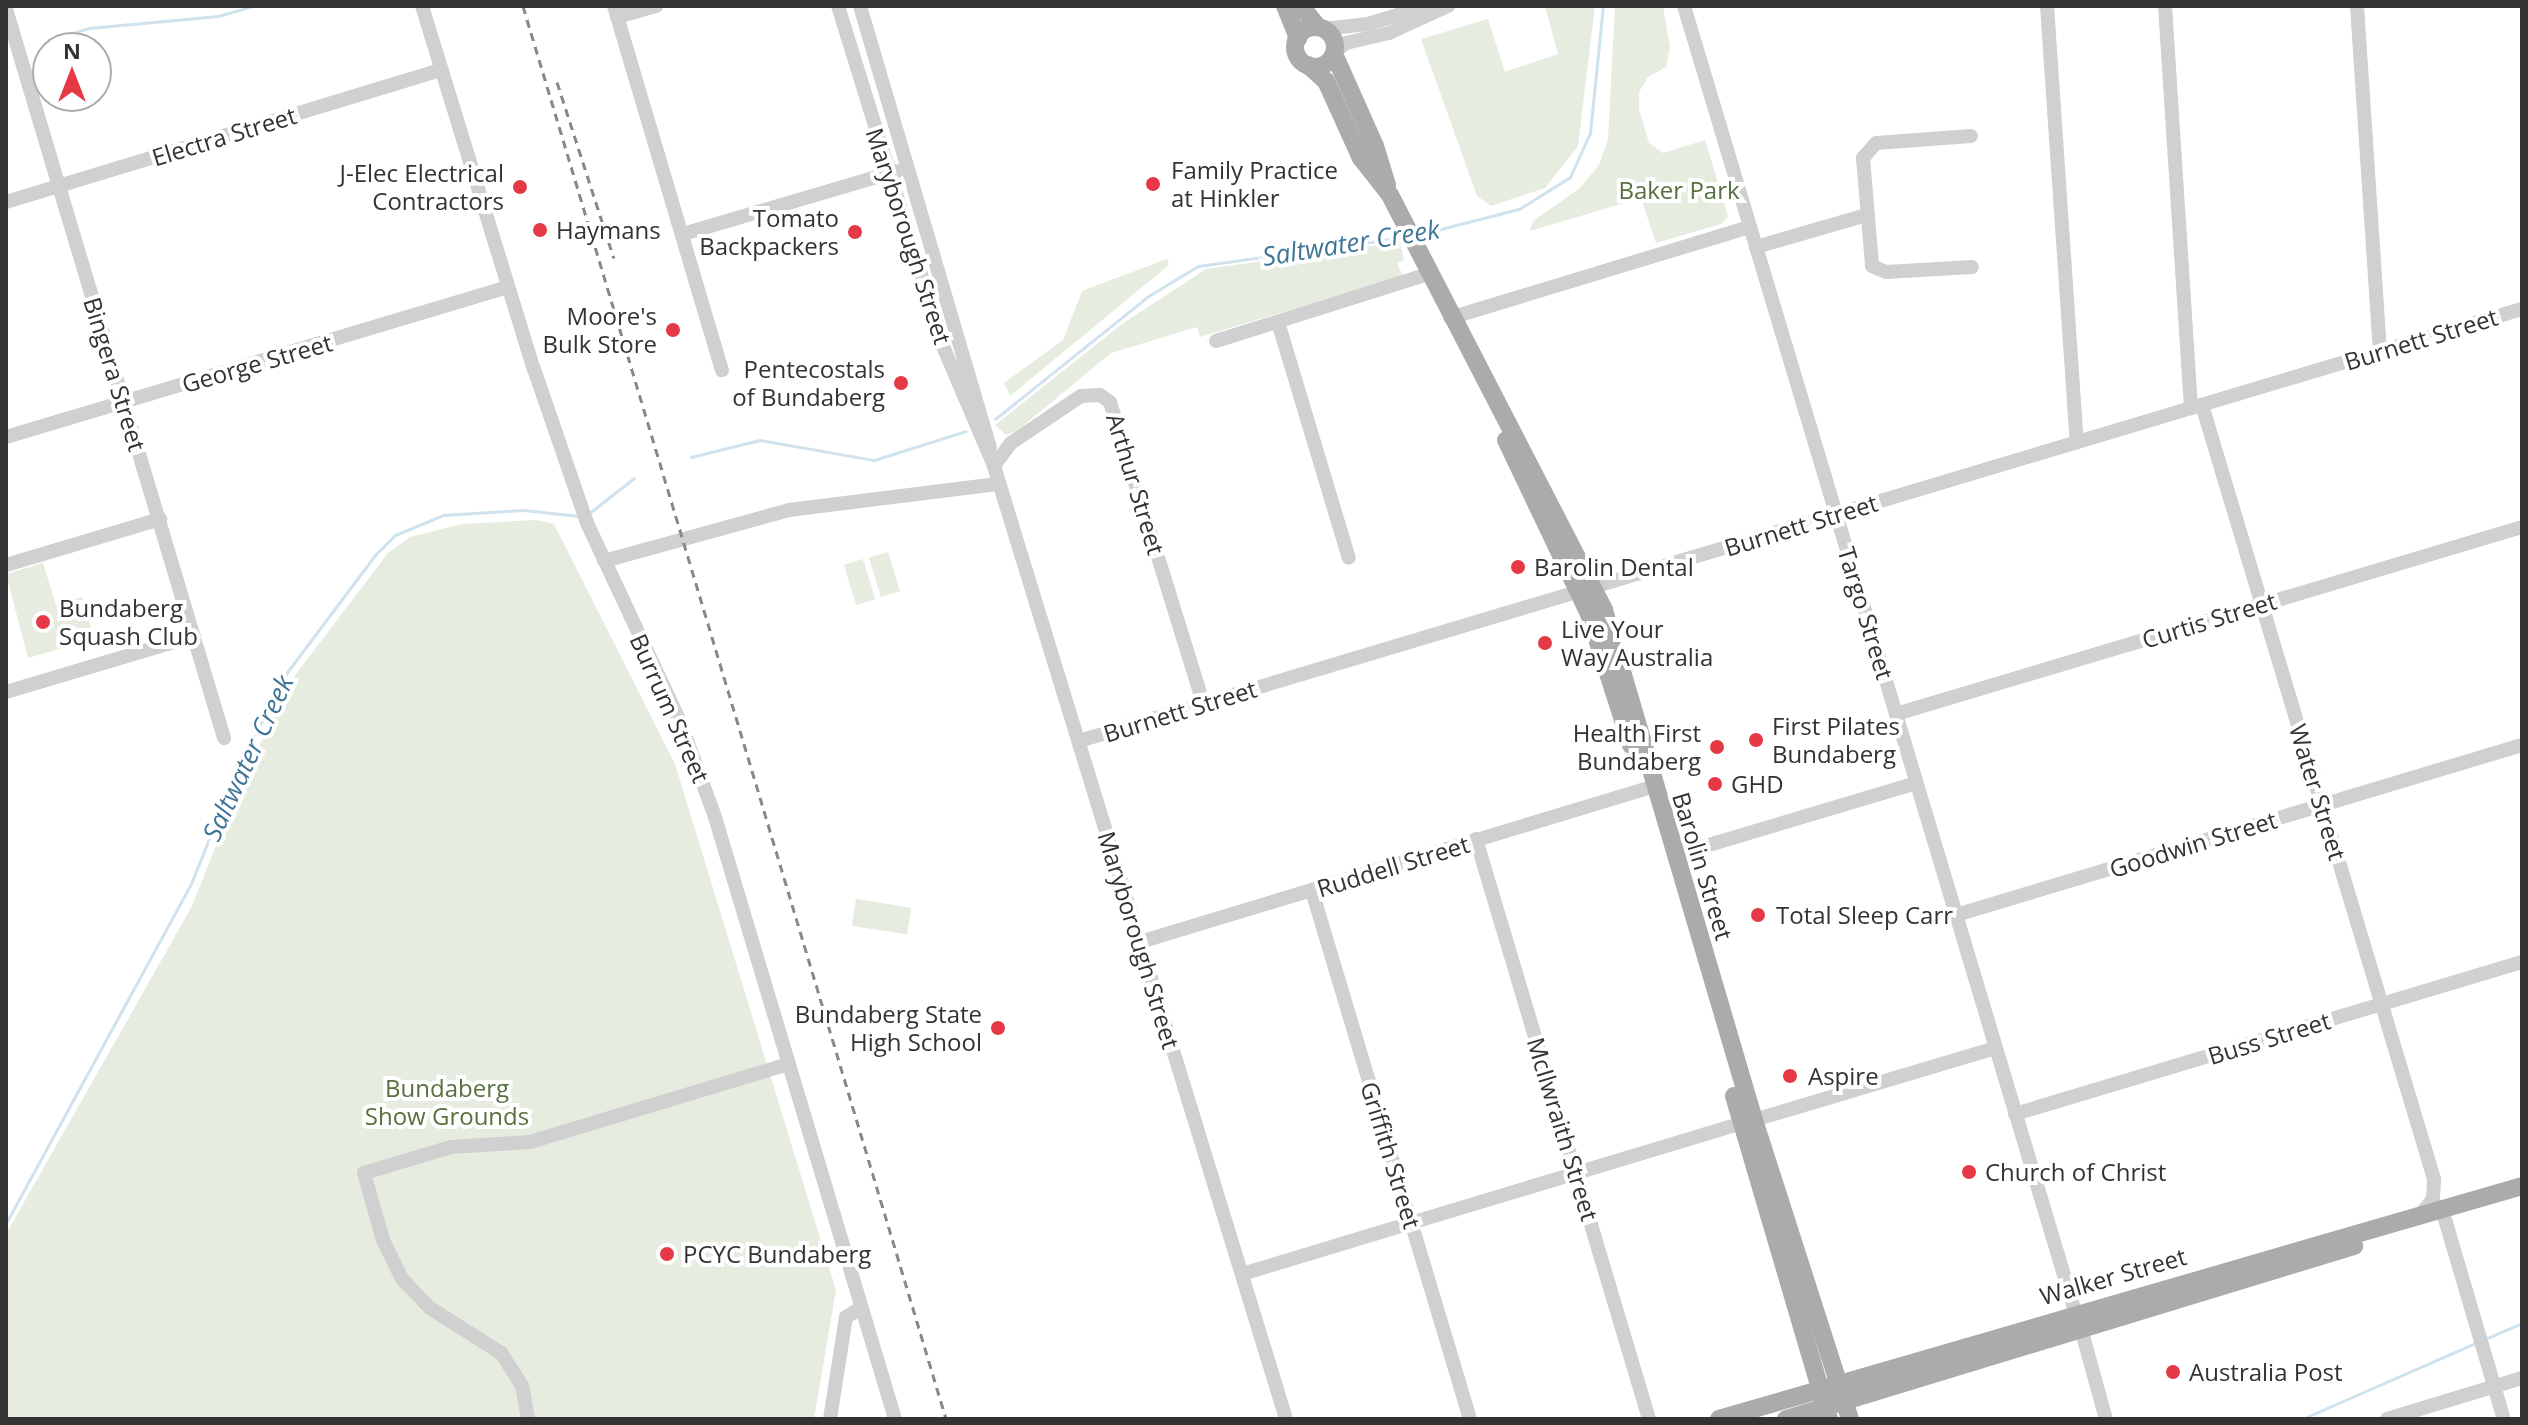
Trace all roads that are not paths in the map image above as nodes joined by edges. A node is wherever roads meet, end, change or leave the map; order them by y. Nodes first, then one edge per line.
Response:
1 (422, 6) edge
2 (656, 6) edge
3 (838, 6) edge
4 (860, 6) edge
5 (1285, 6) edge
6 (1301, 6) edge
7 (1427, 6) edge
8 (1448, 6) edge
9 (1684, 6) edge
10 (2047, 6) edge
11 (2165, 6) edge
12 (2357, 6) edge
13 (6, 9) edge
14 (616, 12) edge
15 (1321, 28) junction
16 (1298, 38) junction
17 (1334, 53) junction
18 (1308, 65) junction
19 (441, 70) junction
20 (1971, 136) dead end
21 (909, 168) junction
22 (888, 174) junction
23 (58, 186) junction
24 (1390, 195) junction
25 (6, 202) edge
26 (1866, 215) junction
27 (1750, 227) junction
28 (683, 234) junction
29 (1756, 247) junction
30 (1425, 265) junction
31 (1972, 267) dead end
32 (508, 287) junction
33 (2522, 309) edge
34 (1450, 318) junction
35 (1278, 322) junction
36 (1216, 341) dead end
37 (2380, 352) junction
38 (722, 370) dead end
39 (124, 402) junction
40 (2196, 406) junction
41 (6, 437) edge
42 (2077, 442) junction
43 (993, 464) junction
44 (999, 484) junction
45 (1836, 515) junction
46 (160, 519) junction
47 (2522, 527) edge
48 (1349, 558) dead end
49 (604, 561) junction
50 (6, 565) edge
51 (1587, 590) junction
52 (2262, 604) junction
53 (194, 636) junction
54 (6, 692) edge
55 (1204, 705) junction
56 (1896, 714) junction
57 (224, 738) dead end
58 (1079, 741) junction
59 (2522, 745) edge
60 (1916, 783) junction
61 (1645, 789) junction
62 (2322, 805) junction
63 (1476, 839) junction
64 (1675, 855) junction
65 (1312, 891) junction
66 (1956, 915) junction
67 (1140, 942) junction
68 (2522, 962) edge
69 (2381, 1004) junction
70 (1996, 1048) junction
71 (789, 1064) junction
72 (2015, 1114) junction
73 (1748, 1122) junction
74 (1576, 1174) junction
75 (2434, 1179) junction
76 (2522, 1186) edge
77 (2522, 1193) edge
78 (2467, 1201) junction
79 (2444, 1214) junction
80 (2420, 1215) junction
81 (1411, 1222) junction
82 (1242, 1274) junction
83 (2162, 1307) junction
84 (861, 1308) junction
85 (2075, 1312) junction
86 (2082, 1332) junction
87 (1985, 1339) junction
88 (2522, 1378) edge
89 (1838, 1383) junction
90 (2494, 1386) junction
91 (1819, 1389) junction
92 (1848, 1410) edge
93 (1827, 1413) edge
94 (528, 1419) edge
95 (830, 1419) edge
96 (895, 1419) edge
97 (1286, 1419) edge
98 (1470, 1419) edge
99 (1649, 1419) edge
100 (1719, 1419) edge
101 (1786, 1419) edge
102 (2106, 1419) edge
103 (2387, 1419) edge
104 (2504, 1419) edge

1 - 19 street, Burrum Street
2 - 14 street
3 - 22 street, Maryborough Street
4 - 21 street, Maryborough Street
5 - 16 main road
6 - 15 main road
7 - 15 street
8 - 17 street
9 - 27 street, Targo Street
10 - 42 street
11 - 40 street, Water Street
12 - 37 street
13 - 23 street, Bingera Street
14 - 28 street
15 - 16 main road
15 - 17 main road
16 - 18 main road
17 - 18 main road
17 - 24 main road, Barolin Street
18 - 24 main road, Barolin Street
19 - 23 street, Electra Street
19 - 32 street, Burrum Street
20 - 26 street
21 - 22 street
21 - 43 street, Maryborough Street
22 - 28 street
22 - 43 street, Maryborough Street
23 - 25 street, Electra Street
23 - 39 street, Bingera Street
24 - 30 main road, Barolin Street
26 - 29 street
26 - 31 street
27 - 29 street, Targo Street
27 - 34 street
28 - 38 street
29 - 45 street, Targo Street
30 - 34 main road, Barolin Street
30 - 35 street
32 - 39 street, George Street
32 - 49 street, Burrum Street
33 - 37 street, Burnett Street
34 - 51 main road, Barolin Street
35 - 36 street
35 - 48 street
37 - 40 street, Burnett Street
39 - 41 street, George Street
39 - 46 street, Bingera Street
40 - 42 street, Burnett Street
40 - 52 street, Water Street
42 - 45 street, Burnett Street
43 - 44 street, Maryborough Street
43 - 55 street, Arthur Street
44 - 49 street
44 - 58 street, Maryborough Street
45 - 51 street, Burnett Street
45 - 56 street, Targo Street
46 - 50 street
46 - 53 street, Bingera Street
47 - 52 street, Curtis Street
49 - 71 street, Burrum Street
51 - 55 street, Burnett Street
51 - 61 main road, Barolin Street
51 - 64 main road, Barolin Street
52 - 56 street, Curtis Street
52 - 62 street, Water Street
53 - 54 street
53 - 57 street, Bingera Street
55 - 58 street, Burnett Street
56 - 60 street, Targo Street
58 - 67 street, Maryborough Street
59 - 62 street, Goodwin Street
60 - 64 street
60 - 66 street, Targo Street
61 - 63 street, Ruddell Street
61 - 73 main road, Barolin Street
62 - 66 street, Goodwin Street
62 - 69 street, Water Street
63 - 65 street, Ruddell Street
63 - 74 street, McIlwraith Street
64 - 73 main road, Barolin Street
65 - 67 street, Ruddell Street
65 - 81 street, Griffith Street
66 - 70 street, Targo Street
67 - 82 street, Maryborough Street
68 - 69 street, Buss Street
69 - 72 street, Buss Street
69 - 75 street, Water Street
70 - 72 street, Targo Street
70 - 73 street
71 - 84 street, Burrum Street
71 - 94 street
72 - 85 street, Targo Street
73 - 74 street
73 - 89 main road, Barolin Street
73 - 91 main road, Barolin Street
74 - 81 street
74 - 99 street, McIlwraith Street
75 - 78 street
75 - 80 street
76 - 78 main road, Walker Street
77 - 79 main road, Walker Street
78 - 79 main road, Walker Street
79 - 80 main road, Walker Street
79 - 83 main road, Walker Street
79 - 90 street
80 - 85 main road, Walker Street
81 - 82 street
81 - 98 street, Griffith Street
82 - 97 street, Maryborough Street
83 - 85 main road
83 - 86 main road, Walker Street
84 - 95 street
84 - 96 street, Burrum Street
85 - 87 main road, Walker Street
86 - 87 main road
86 - 92 main road, Walker Street
86 - 102 street
87 - 89 main road, Walker Street
88 - 90 street
89 - 91 main road, Walker Street
89 - 92 main road, Barolin Street
90 - 103 street
90 - 104 street
91 - 93 main road, Barolin Street
91 - 100 main road, Walker Street
92 - 93 main road, Walker Street
93 - 101 main road, Walker Street

